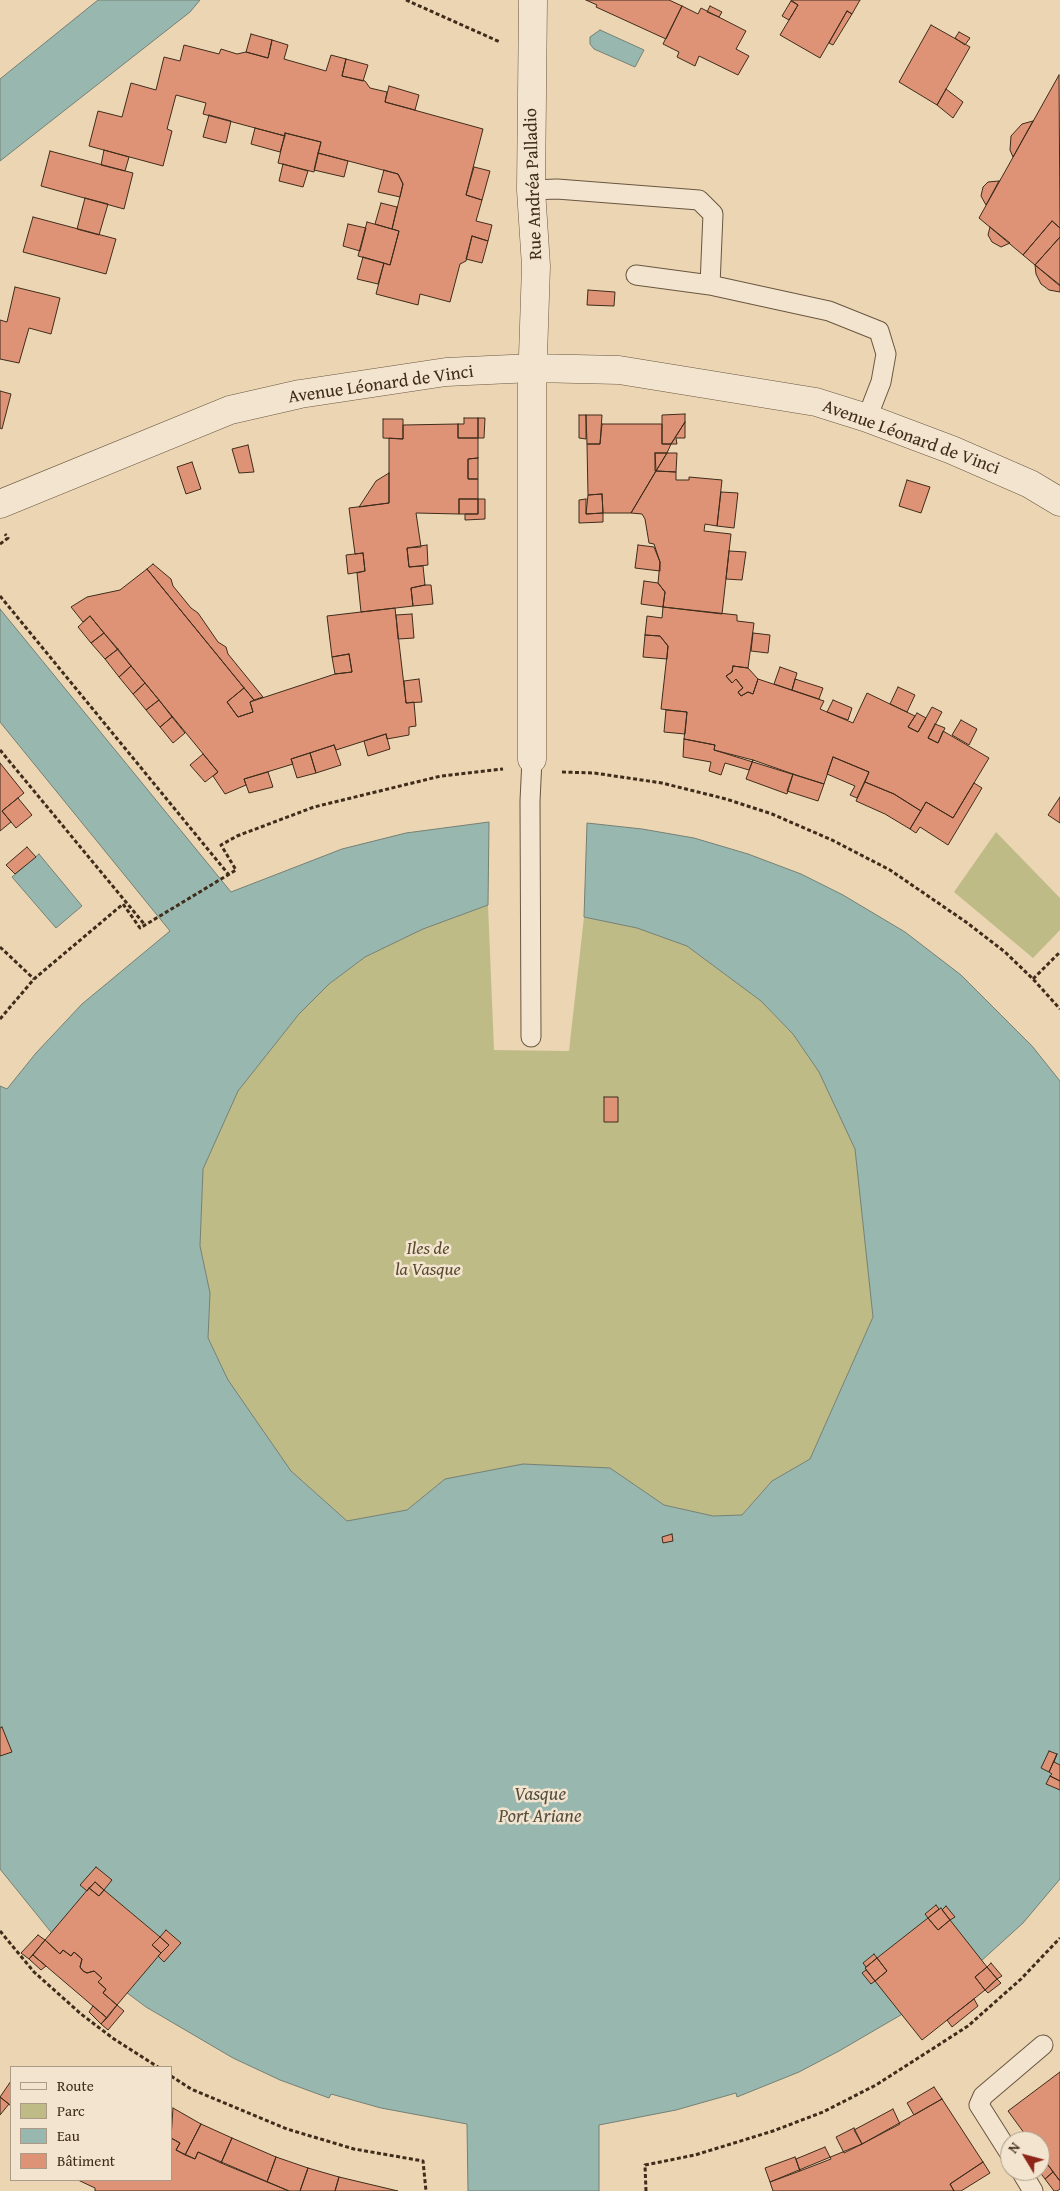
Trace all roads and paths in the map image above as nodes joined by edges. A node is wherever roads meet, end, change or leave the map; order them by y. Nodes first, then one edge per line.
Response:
1 (406, 0) edge
2 (533, 0) edge
3 (532, 52) junction
4 (530, 190) junction
5 (636, 275) dead end
6 (710, 285) junction
7 (533, 368) junction
8 (866, 418) junction
9 (1060, 502) edge
10 (0, 504) edge
11 (0, 596) edge
12 (0, 750) edge
13 (532, 764) junction
14 (229, 875) junction
15 (145, 925) junction
16 (0, 947) edge
17 (1060, 952) edge
18 (34, 979) junction
19 (1033, 979) junction
20 (1060, 1009) edge
21 (0, 1019) edge
22 (531, 1037) dead end
23 (0, 1931) edge
24 (1060, 1938) edge
25 (1043, 2045) dead end
26 (156, 2066) edge
27 (172, 2077) edge
28 (1000, 2138) edge
29 (426, 2191) edge
30 (646, 2191) edge

1 - 3 path
2 - 3 street, Rue Andréa Palladio
3 - 4 street, Rue Andréa Palladio
4 - 6 lane
4 - 7 street, Rue Andréa Palladio
5 - 6 lane
6 - 8 lane
7 - 8 street, Avenue Léonard de Vinci
7 - 10 street, Avenue Léonard de Vinci
7 - 13 street, Rue Andréa Palladio
8 - 9 street, Avenue Léonard de Vinci
11 - 14 path
12 - 15 path
13 - 14 path
13 - 19 path
13 - 22 lane
14 - 15 path
15 - 18 path
16 - 18 path
17 - 19 path
18 - 21 path
19 - 20 path
23 - 26 path
24 - 30 path
25 - 28 lane
27 - 29 path

